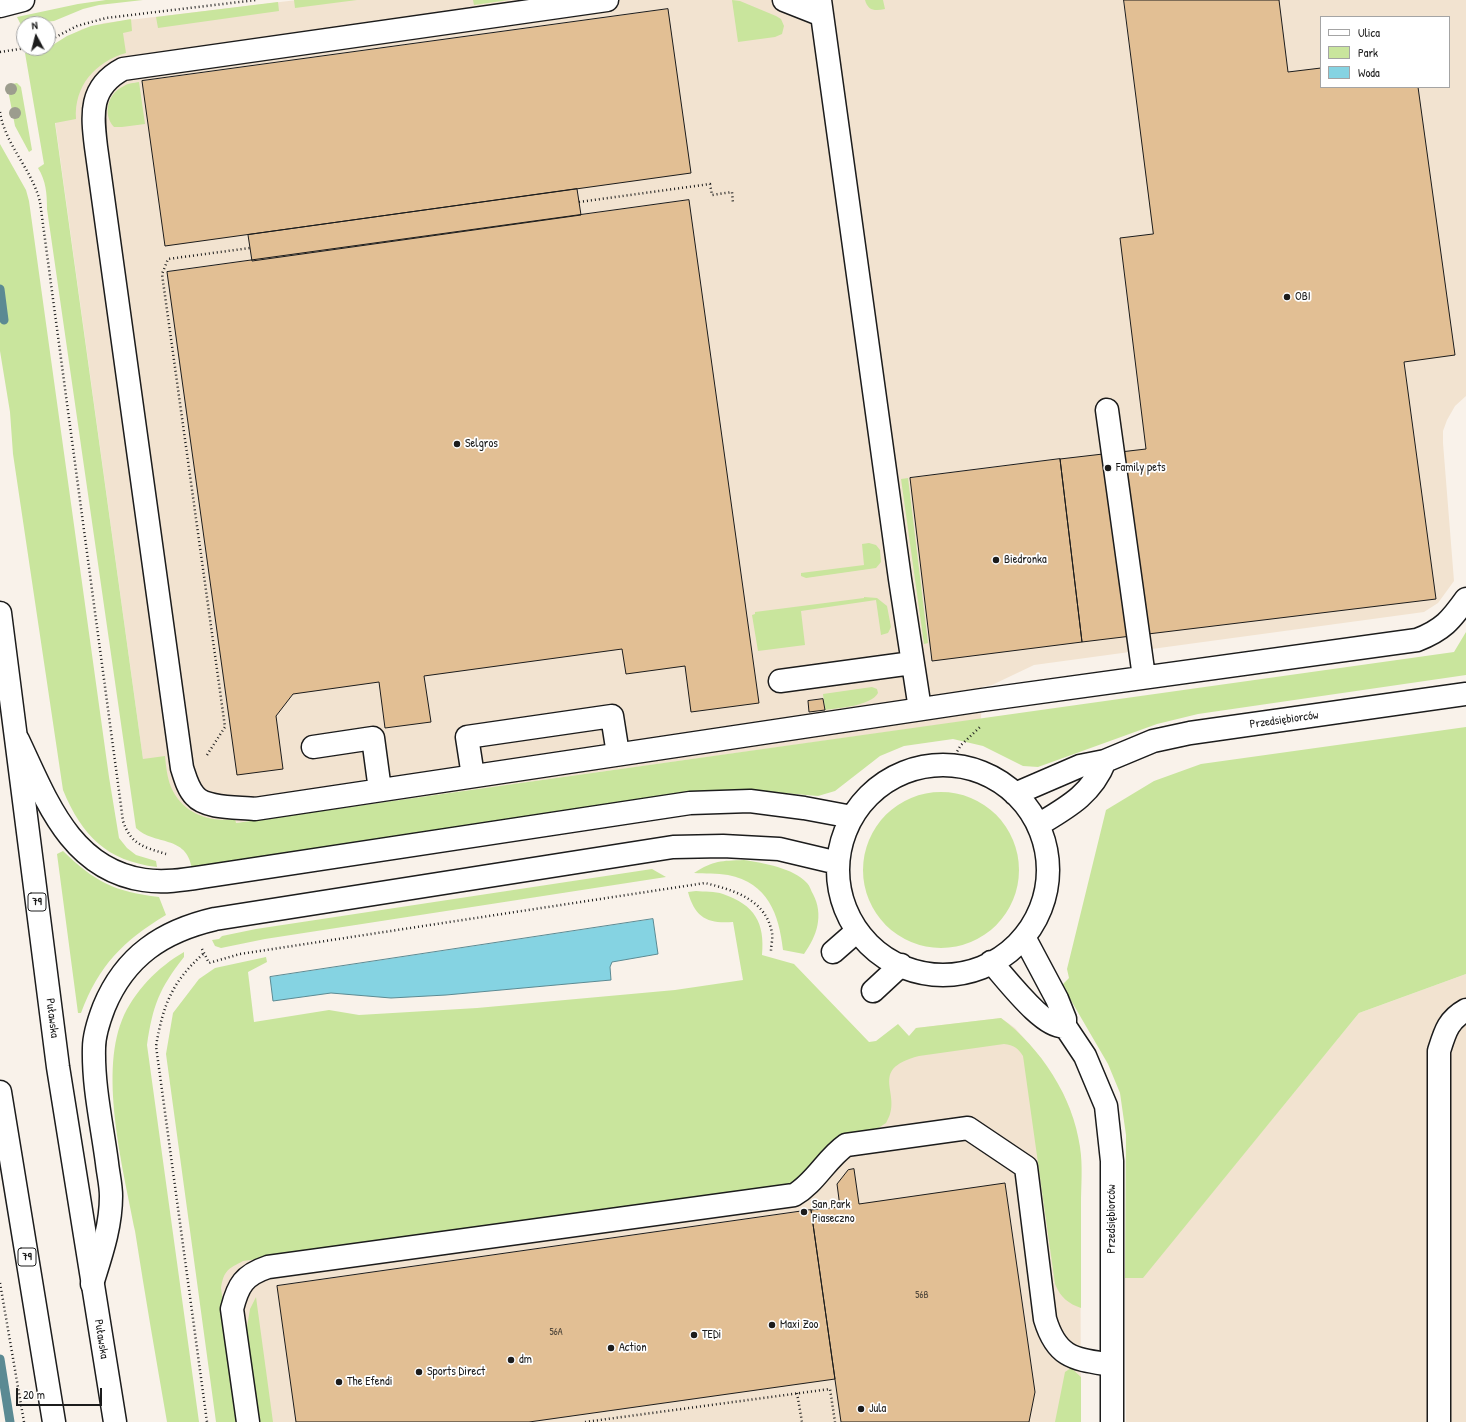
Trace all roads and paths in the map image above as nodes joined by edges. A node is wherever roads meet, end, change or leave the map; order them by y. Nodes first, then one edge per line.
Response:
1 (23, 0) edge
2 (256, 0) edge
3 (607, 0) edge
4 (784, 0) edge
5 (557, 3) edge
6 (0, 6) edge
7 (821, 7) edge
8 (56, 37) edge
9 (16, 50) edge
10 (0, 52) edge
11 (0, 112) edge
12 (579, 202) dead end
13 (733, 203) dead end
14 (250, 248) dead end
15 (1107, 410) dead end
16 (1466, 599) edge
17 (0, 613) edge
18 (912, 663) junction
19 (1144, 677) junction
20 (780, 681) dead end
21 (1466, 694) edge
22 (989, 699) junction
23 (920, 709) junction
24 (16, 737) junction
25 (314, 747) dead end
26 (618, 754) junction
27 (1105, 761) junction
28 (949, 765) junction
29 (473, 776) junction
30 (187, 784) junction
31 (380, 790) junction
32 (1016, 794) junction
33 (852, 817) junction
34 (1038, 825) junction
35 (170, 855) dead end
36 (838, 863) junction
37 (857, 931) junction
38 (1024, 937) junction
39 (771, 951) dead end
40 (833, 952) dead end
41 (203, 954) dead end
42 (206, 959) dead end
43 (991, 962) junction
44 (901, 965) junction
45 (873, 991) dead end
46 (1466, 1010) edge
47 (1065, 1026) junction
48 (0, 1092) edge
49 (0, 1283) edge
50 (92, 1284) junction
51 (1112, 1365) junction
52 (797, 1393) junction
53 (600, 1421) edge
54 (24, 1422) edge
55 (54, 1422) edge
56 (115, 1422) edge
57 (207, 1422) edge
58 (248, 1422) edge
59 (585, 1422) edge
60 (802, 1422) edge
61 (835, 1422) edge
62 (1112, 1422) edge
63 (1440, 1422) edge

1 - 6 street
2 - 8 path
3 - 5 street
4 - 7 street
5 - 30 street
7 - 18 street
9 - 10 path
11 - 35 path
12 - 13 path
14 - 30 path
15 - 19 street
16 - 19 street
17 - 24 street, Puławska / 79
18 - 20 street
18 - 23 street
19 - 22 street
21 - 27 street, Przedsiębiorców
22 - 23 street
22 - 28 path
23 - 26 street
24 - 33 street
24 - 50 street, Puławska / 79
25 - 31 street
26 - 29 street
26 - 29 street
27 - 32 street, Przedsiębiorców
27 - 34 street
28 - 32 street
28 - 33 street
29 - 31 street
30 - 31 street
32 - 34 street
33 - 36 street
34 - 38 street
36 - 37 street
36 - 50 street
37 - 40 street
37 - 44 street
38 - 43 street
38 - 47 street, Przedsiębiorców
39 - 42 path
41 - 57 path
43 - 44 street
43 - 47 street
44 - 45 street
46 - 63 street
47 - 51 street, Przedsiębiorców
48 - 55 street, 79
49 - 54 path
50 - 56 street, Puławska / 79
51 - 58 street
51 - 62 street, Przedsiębiorców
52 - 53 path
52 - 60 path
52 - 61 path
53 - 59 path

